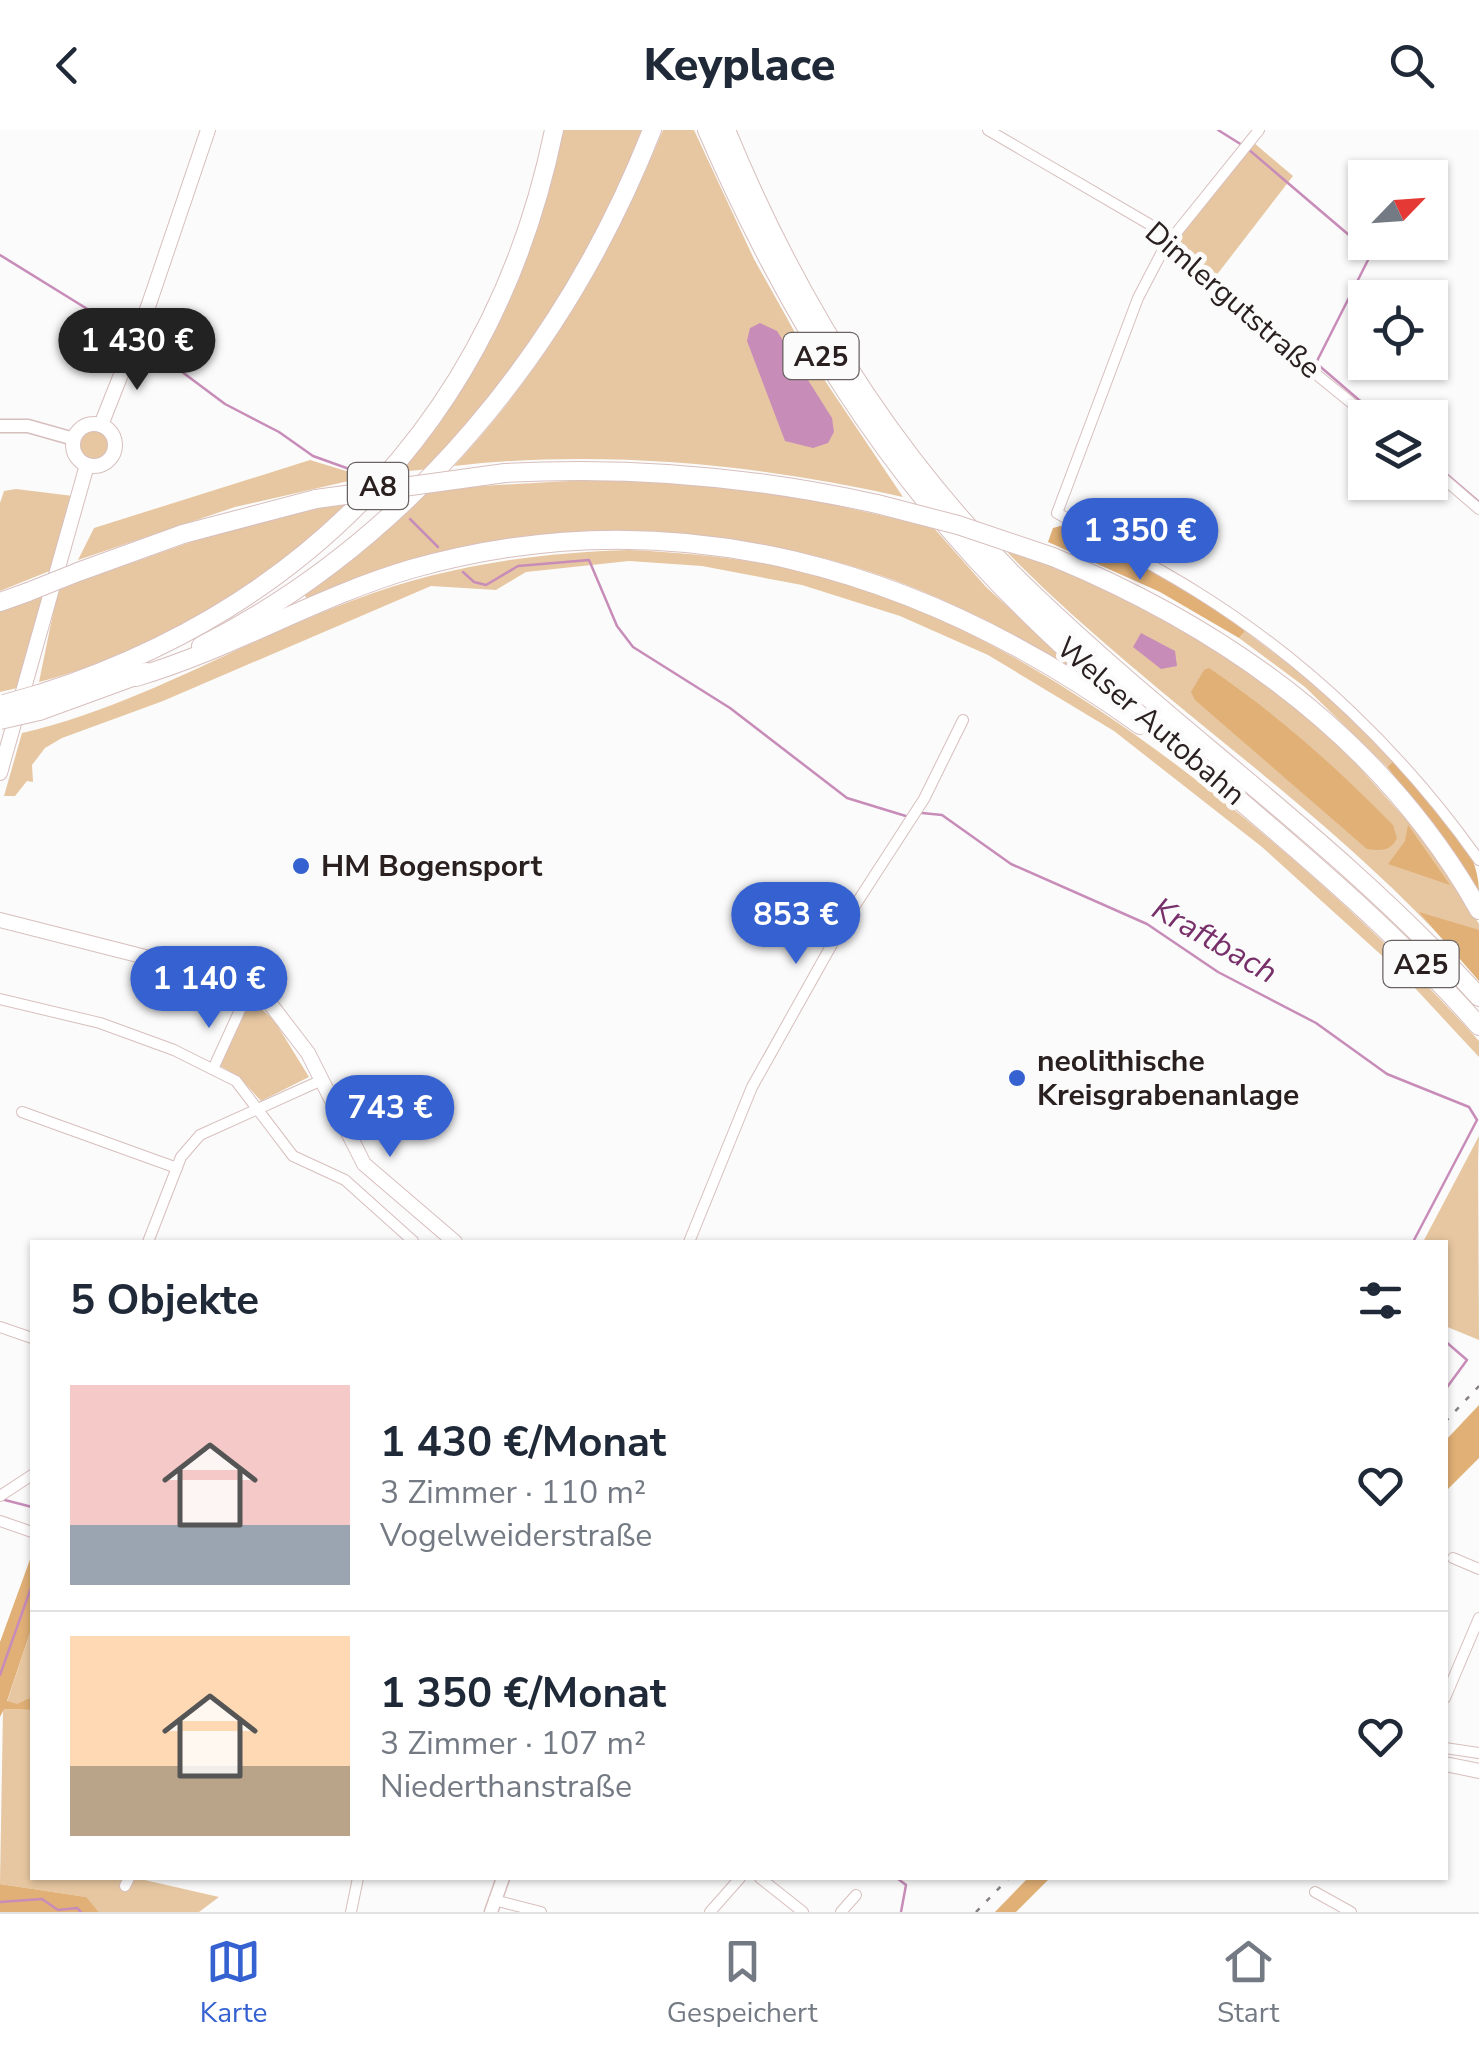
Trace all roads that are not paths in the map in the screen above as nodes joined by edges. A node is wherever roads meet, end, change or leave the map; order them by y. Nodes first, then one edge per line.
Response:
1 (208, 130) edge
2 (554, 130) edge
3 (652, 130) edge
4 (707, 130) edge
5 (726, 130) edge
6 (988, 130) edge
7 (1259, 130) edge
8 (1170, 240) junction
9 (1348, 400) edge
10 (101, 425) junction
11 (0, 426) edge
12 (74, 440) junction
13 (88, 465) junction
14 (1448, 482) edge
15 (1479, 509) edge
16 (0, 602) edge
17 (136, 677) junction
18 (39, 702) junction
19 (1, 709) edge
20 (963, 720) dead end
21 (1204, 769) junction
22 (0, 774) edge
23 (1479, 860) edge
24 (1479, 910) edge
25 (0, 920) edge
26 (1479, 997) edge
27 (0, 999) edge
28 (240, 1010) dead end
29 (1479, 1026) edge
30 (213, 1069) junction
31 (322, 1080) junction
32 (258, 1108) junction
33 (22, 1112) dead end
34 (177, 1168) junction
35 (149, 1240) edge
36 (412, 1240) edge
37 (452, 1240) edge
38 (690, 1240) edge
39 (0, 1326) edge
40 (30, 1337) edge
41 (30, 1477) edge
42 (1, 1495) edge
43 (0, 1521) edge
44 (30, 1531) edge
45 (1453, 1558) dead end
46 (1479, 1569) edge
47 (1479, 1618) edge
48 (1448, 1691) edge
49 (1448, 1749) edge
50 (1479, 1754) edge
51 (1448, 1765) edge
52 (1479, 1771) edge
53 (358, 1880) edge
54 (502, 1880) edge
55 (738, 1880) edge
56 (763, 1880) edge
57 (1315, 1892) dead end
58 (856, 1895) dead end
59 (492, 1906) edge
60 (351, 1912) edge
61 (540, 1912) edge
62 (710, 1912) edge
63 (803, 1912) edge
64 (841, 1912) edge
65 (1351, 1912) edge

1 - 10 main road
2 - 18 highway, A8
3 - 17 highway, A8
4 - 21 highway, Welser Autobahn / A25
5 - 26 highway, Welser Autobahn / A25
6 - 8 street, Dimlergutstraße
7 - 8 street
8 - 9 street, Dimlergutstraße
8 - 23 street
10 - 12 main road
10 - 13 main road
11 - 12 street
12 - 13 main road
13 - 22 main road
14 - 15 street
16 - 24 highway, bridge
17 - 18 highway, A8
17 - 21 highway
18 - 19 highway, A8, bridge
20 - 38 street
21 - 29 highway, Welser Autobahn / A25
25 - 31 main road
27 - 30 street
28 - 30 street
30 - 32 street
31 - 32 street
31 - 37 main road
32 - 34 street
32 - 36 street
33 - 34 street
34 - 35 street
39 - 40 street
41 - 42 street
43 - 44 street
45 - 46 street
47 - 48 street
49 - 50 street
51 - 52 main road
53 - 60 street
54 - 59 street
55 - 62 street
56 - 63 street
57 - 65 street
58 - 64 street
59 - 61 street

